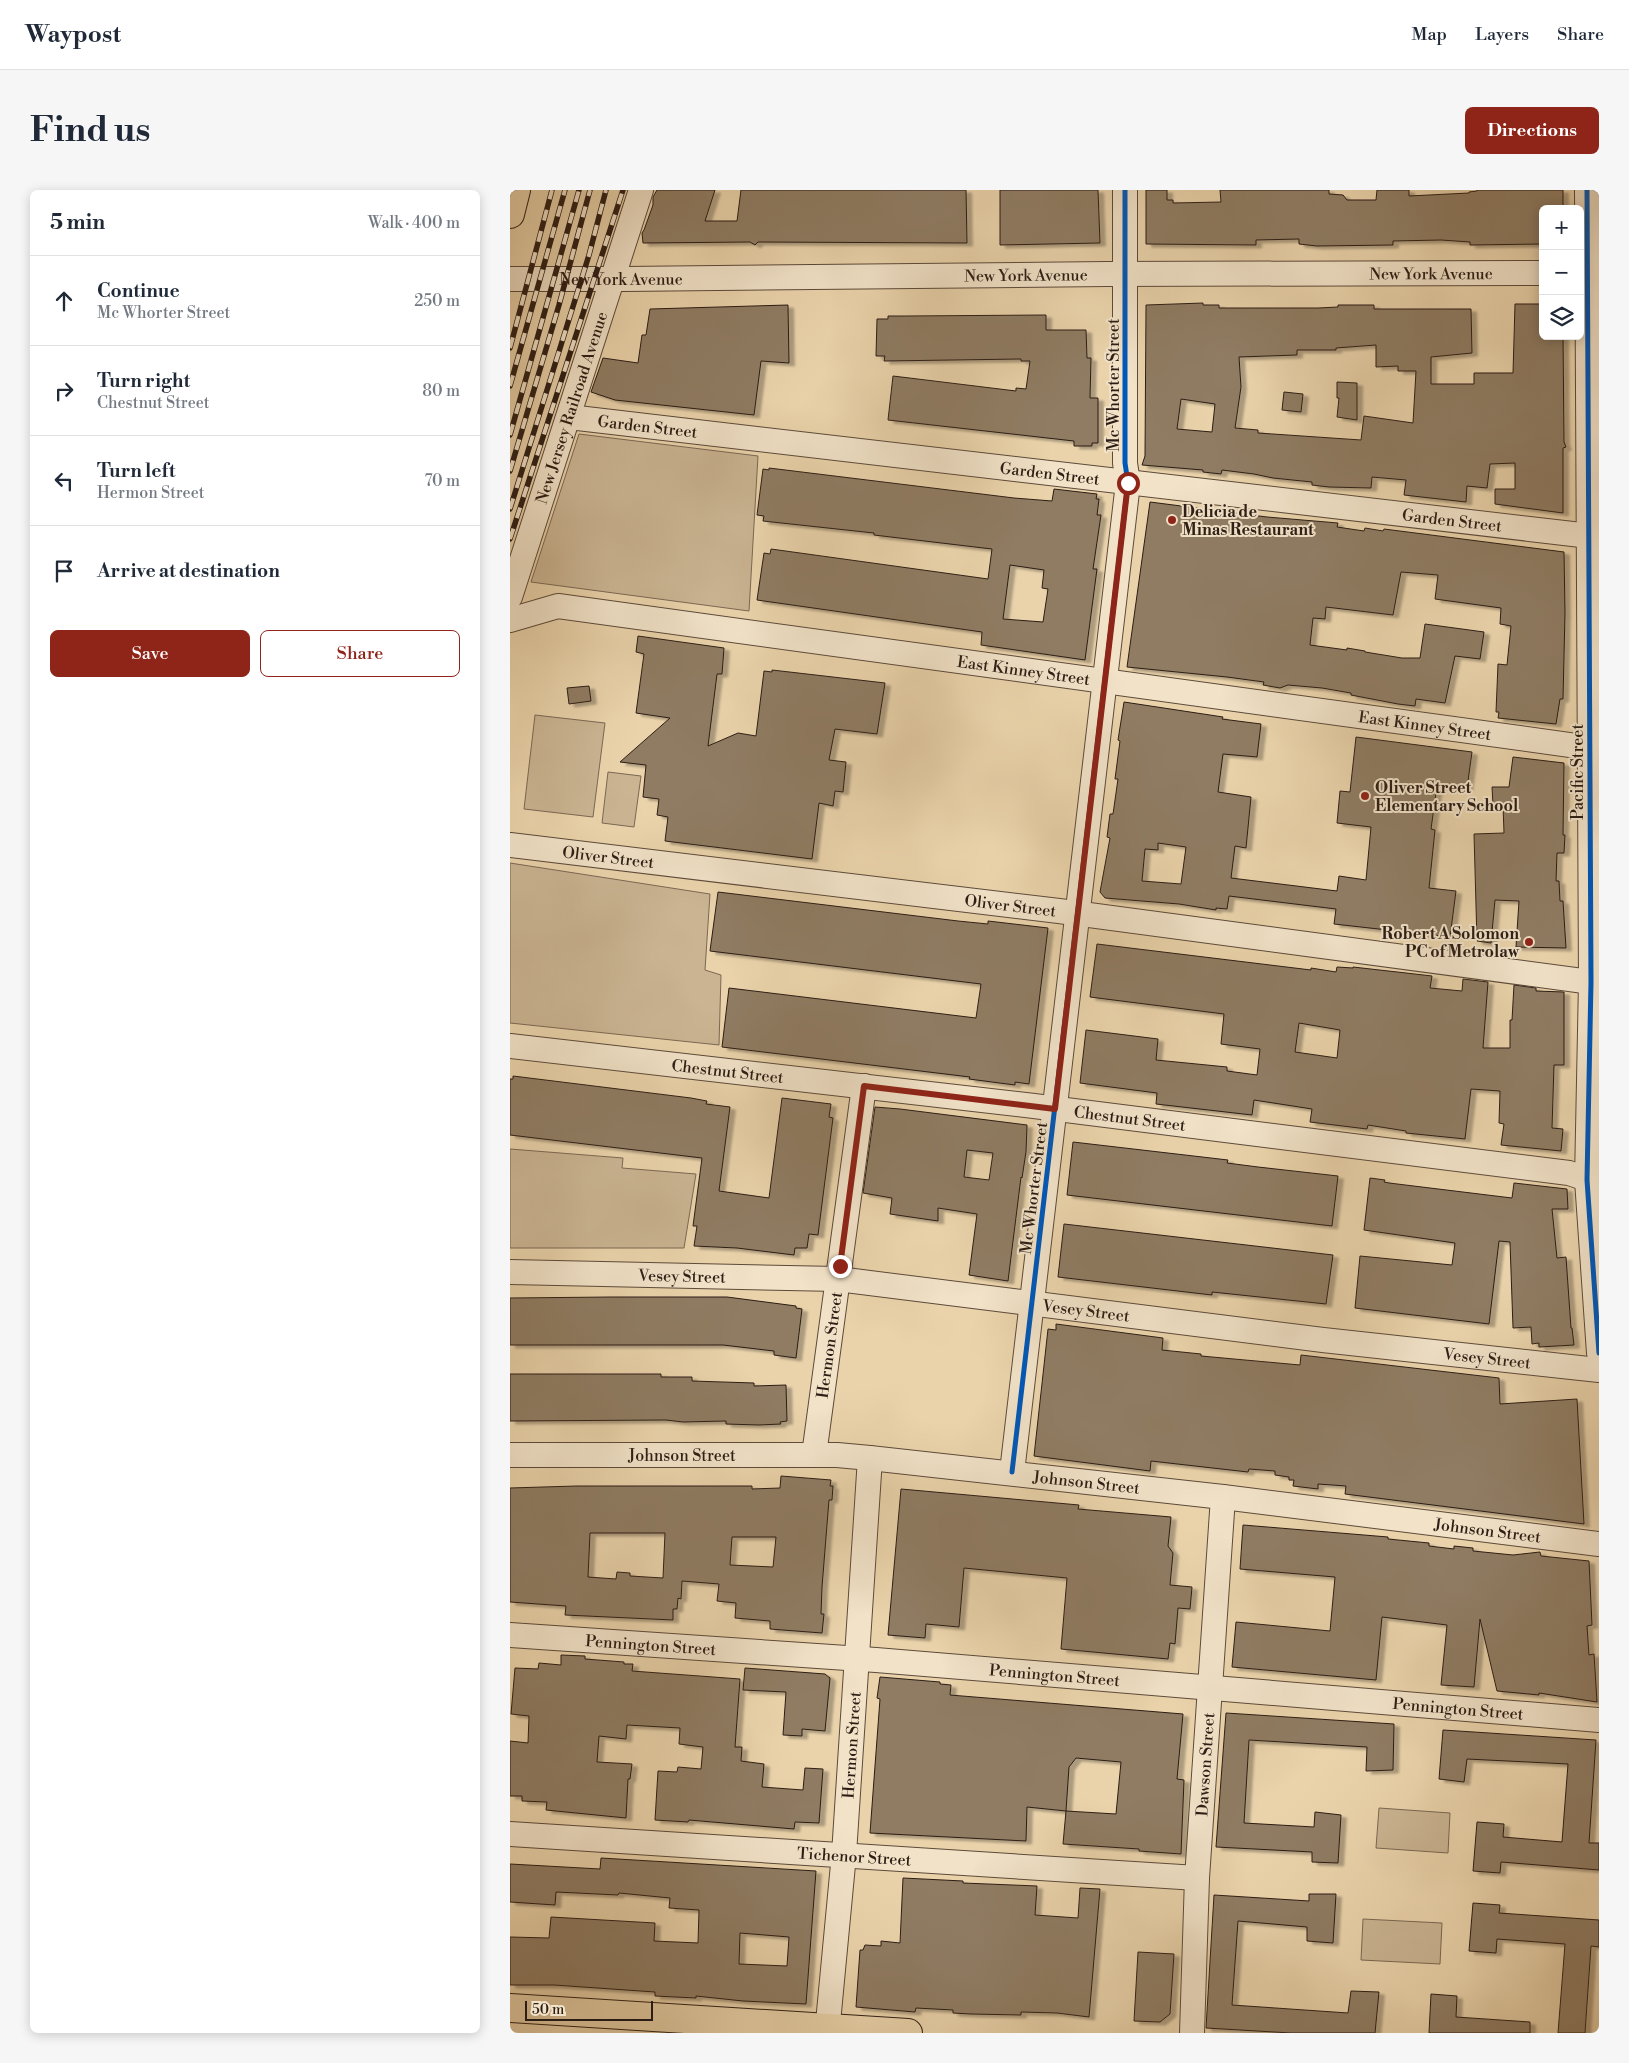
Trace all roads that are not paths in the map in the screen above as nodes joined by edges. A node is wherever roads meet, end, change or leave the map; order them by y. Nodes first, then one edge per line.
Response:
1 (516, 190) edge
2 (641, 190) edge
3 (1125, 190) edge
4 (1587, 190) edge
5 (510, 214) edge
6 (1539, 273) edge
7 (1589, 273) edge
8 (1125, 274) junction
9 (510, 279) edge
10 (612, 279) junction
11 (569, 417) junction
12 (1594, 476) edge
13 (1128, 483) junction
14 (1590, 536) junction
15 (510, 596) edge
16 (510, 620) edge
17 (1594, 657) edge
18 (1105, 680) junction
19 (1594, 749) edge
20 (510, 845) edge
21 (1076, 913) junction
22 (1595, 983) edge
23 (510, 1046) edge
24 (864, 1086) junction
25 (1055, 1109) junction
26 (1593, 1182) edge
27 (510, 1272) edge
28 (838, 1279) junction
29 (1031, 1303) junction
30 (1599, 1353) edge
31 (1599, 1370) edge
32 (510, 1455) edge
33 (814, 1455) junction
34 (870, 1458) junction
35 (1012, 1472) junction
36 (1223, 1497) junction
37 (1599, 1544) edge
38 (510, 1635) edge
39 (858, 1659) junction
40 (1211, 1688) junction
41 (1599, 1720) edge
42 (510, 1834) edge
43 (844, 1854) junction
44 (1197, 1878) junction
45 (510, 2008) edge
46 (827, 2030) edge
47 (908, 2033) edge
48 (1192, 2033) edge

1 - 5 main road
2 - 10 street, New Jersey Railroad Avenue
3 - 8 street, Mc Whorter Street
4 - 7 street, Pacific Street
6 - 8 street, New York Avenue
7 - 12 street, Pacific Street
8 - 10 street, New York Avenue
8 - 13 street, Mc Whorter Street
9 - 10 street, New York Avenue
10 - 11 street, New Jersey Railroad Avenue
11 - 13 street, Garden Street
11 - 15 street, New Jersey Railroad Avenue
12 - 14 street, Pacific Street
13 - 14 street, Garden Street
13 - 18 street, Mc Whorter Street
14 - 17 street, Pacific Street
16 - 18 street, East Kinney Street
17 - 19 street, Pacific Street
18 - 19 street, East Kinney Street
18 - 21 street, Mc Whorter Street
19 - 22 street, Pacific Street
20 - 21 street, Oliver Street
21 - 22 street, Oliver Street
21 - 25 street, Mc Whorter Street
22 - 26 street, Pacific Street
23 - 24 street, Chestnut Street
24 - 25 street, Chestnut Street
24 - 28 street, Hermon Street
25 - 26 street, Chestnut Street
25 - 29 street, Mc Whorter Street
26 - 30 street, Pacific Street
27 - 28 street, Vesey Street
28 - 29 street, Vesey Street
28 - 33 street, Hermon Street
29 - 31 street, Vesey Street
29 - 35 street, Mc Whorter Street
32 - 33 street, Johnson Street
33 - 34 street, Johnson Street
34 - 35 street, Johnson Street
34 - 39 street, Hermon Street
35 - 36 street, Johnson Street
36 - 37 street, Johnson Street
36 - 40 street, Dawson Street
38 - 39 street, Pennington Street
39 - 40 street, Pennington Street
39 - 43 street, Hermon Street
40 - 41 street, Pennington Street
40 - 44 street, Dawson Street
42 - 43 street, Tichenor Street
43 - 44 street, Tichenor Street
43 - 46 street, Hermon Street
44 - 48 street, Dawson Street
45 - 46 main road
46 - 47 main road

